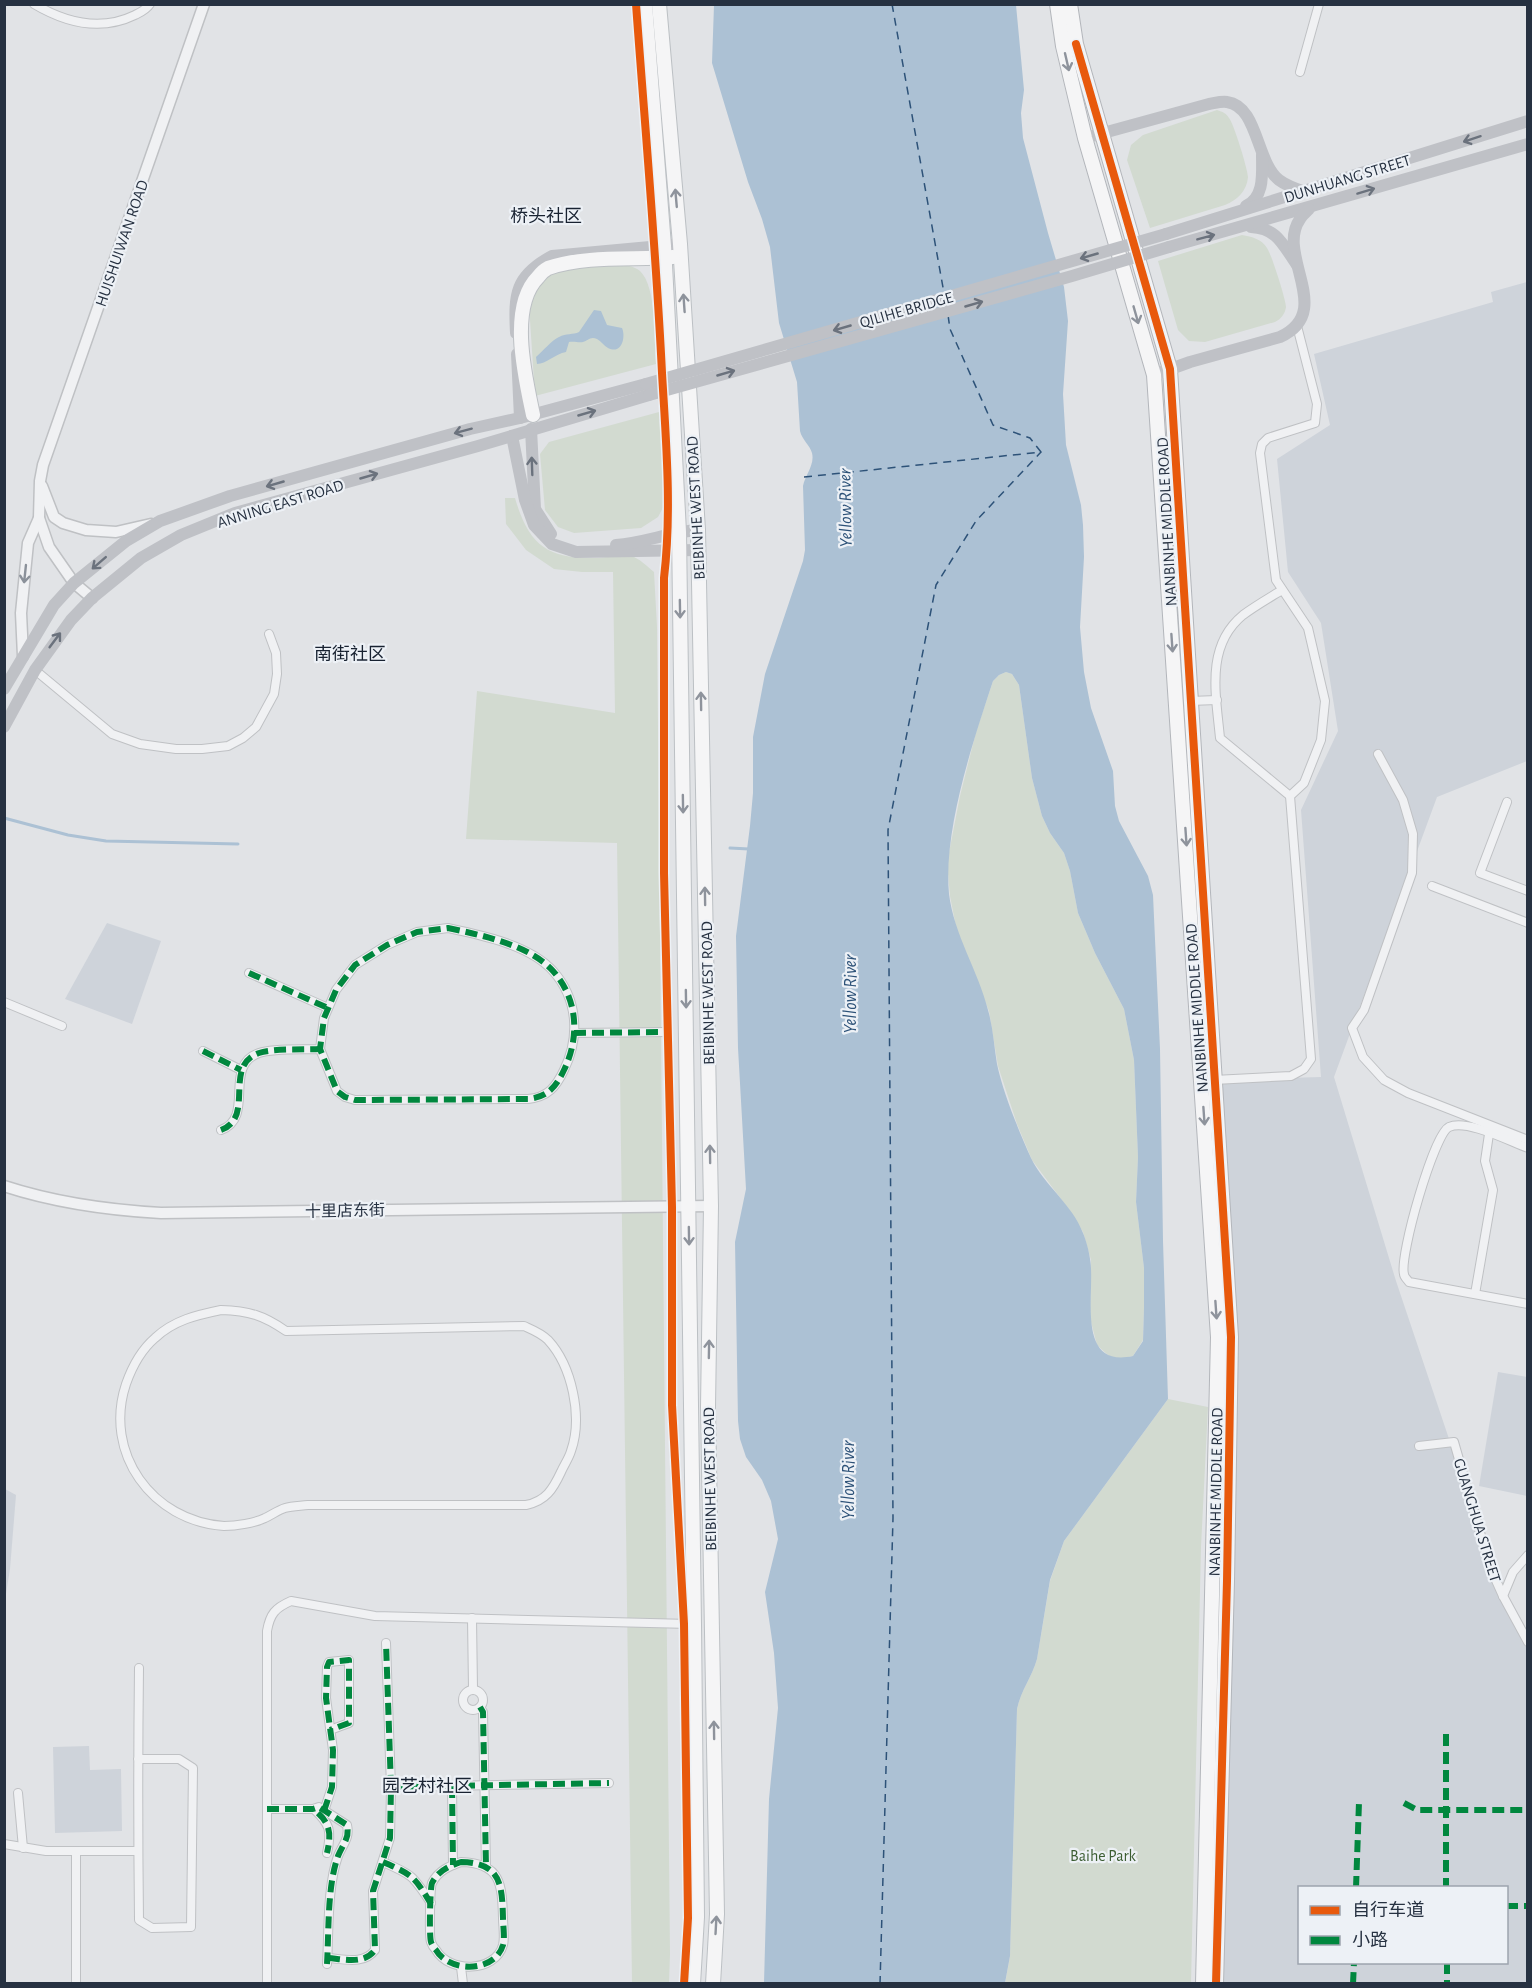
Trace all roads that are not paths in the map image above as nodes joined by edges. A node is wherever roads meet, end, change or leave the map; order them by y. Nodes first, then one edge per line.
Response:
1 (34, 4) edge
2 (150, 4) edge
3 (204, 4) edge
4 (636, 4) edge
5 (645, 4) edge
6 (659, 4) edge
7 (1057, 4) edge
8 (1070, 4) edge
9 (1319, 4) edge
10 (1300, 72) dead end
11 (1527, 121) edge
12 (1102, 134) junction
13 (1085, 138) junction
14 (1527, 144) edge
15 (1262, 154) junction
16 (1305, 192) junction
17 (1310, 208) junction
18 (1230, 213) junction
19 (1242, 227) junction
20 (1166, 234) joint
21 (1169, 247) joint
22 (680, 250) junction
23 (660, 252) junction
24 (1298, 266) junction
25 (1297, 326) junction
26 (1170, 369) junction
27 (1154, 375) junction
28 (647, 390) junction
29 (528, 421) junction
30 (512, 436) junction
31 (40, 481) junction
32 (39, 518) junction
33 (160, 521) junction
34 (698, 530) junction
35 (673, 534) junction
36 (698, 550) junction
37 (673, 551) junction
38 (74, 583) junction
39 (1282, 590) junction
40 (92, 598) junction
41 (269, 634) dead end
42 (23, 656) junction
43 (35, 670) junction
44 (4, 689) edge
45 (1217, 700) junction
46 (1190, 701) junction
47 (4, 727) edge
48 (1378, 754) dead end
49 (1290, 796) junction
50 (1507, 802) dead end
51 (1432, 886) dead end
52 (1527, 891) edge
53 (1527, 923) edge
54 (249, 973) dead end
55 (4, 1002) edge
56 (328, 1008) junction
57 (62, 1026) dead end
58 (668, 1032) junction
59 (574, 1033) junction
60 (320, 1049) junction
61 (203, 1051) dead end
62 (241, 1070) junction
63 (1214, 1080) junction
64 (221, 1130) dead end
65 (1490, 1134) junction
66 (1527, 1140) edge
67 (1527, 1148) edge
68 (4, 1186) edge
69 (711, 1206) junction
70 (672, 1207) junction
71 (689, 1207) junction
72 (1475, 1294) junction
73 (1527, 1304) edge
74 (1419, 1446) dead end
75 (516, 1504) joint
76 (1527, 1555) edge
77 (1503, 1596) junction
78 (472, 1618) junction
79 (689, 1624) junction
80 (1527, 1642) edge
81 (386, 1643) dead end
82 (139, 1668) dead end
83 (473, 1689) junction
84 (480, 1707) junction
85 (330, 1730) junction
86 (138, 1759) junction
87 (609, 1783) dead end
88 (483, 1785) junction
89 (452, 1786) junction
90 (391, 1787) junction
91 (18, 1793) dead end
92 (267, 1809) junction
93 (314, 1809) junction
94 (324, 1811) junction
95 (4, 1844) edge
96 (23, 1848) junction
97 (76, 1851) junction
98 (138, 1851) junction
99 (327, 1853) dead end
100 (383, 1862) junction
101 (453, 1864) junction
102 (486, 1867) junction
103 (431, 1904) junction
104 (461, 1967) junction
105 (76, 1983) edge
106 (267, 1983) edge
107 (463, 1983) edge
108 (684, 1983) edge
109 (693, 1983) edge
110 (713, 1983) edge
111 (1203, 1983) edge
112 (1216, 1983) edge

1 - 2 street
3 - 31 street, HUISHUIWAN ROAD
4 - 23 street
5 - 23 main road, BEIBINHE WEST ROAD
22 -> 6 main road, BEIBINHE WEST ROAD
7 -> 13 main road, NANBINHE MIDDLE ROAD
8 - 12 main road, NANBINHE MIDDLE ROAD
9 - 10 street
11 -> 16 main road, DUNHUANG STREET
12 - 13 main road
12 - 15 main road
12 - 26 main road, NANBINHE MIDDLE ROAD
13 -> 27 main road, NANBINHE MIDDLE ROAD
17 -> 14 main road, DUNHUANG STREET
15 - 16 main road
15 - 18 main road
16 - 18 main road, DUNHUANG STREET
17 - 19 main road, DUNHUANG STREET
17 - 24 main road
18 - 20 main road, DUNHUANG STREET
21 -> 19 main road, DUNHUANG STREET
19 - 24 main road
20 -> 28 main road, QILIHE BRIDGE, bridge
28 -> 21 main road, QILIHE BRIDGE, bridge
22 - 23 main road
34 -> 22 main road, BEIBINHE WEST ROAD
23 - 29 main road
23 - 35 main road, BEIBINHE WEST ROAD
24 - 25 main road
25 - 26 main road
25 - 39 street
26 - 27 main road
26 - 46 main road, NANBINHE MIDDLE ROAD
27 -> 111 main road, NANBINHE MIDDLE ROAD
28 - 29 main road
29 - 30 main road, ANNING EAST ROAD
29 -> 33 main road
35 -> 29 main road
30 - 37 main road
40 -> 30 main road, ANNING EAST ROAD
31 - 32 street, HUISHUIWAN ROAD
31 - 33 street
32 - 38 street, HUISHUIWAN ROAD
32 -> 42 street, HUISHUIWAN ROAD
33 -> 38 main road
34 - 35 main road
34 - 36 main road, BEIBINHE WEST ROAD
35 - 37 main road, BEIBINHE WEST ROAD
36 - 37 main road
69 -> 36 main road, BEIBINHE WEST ROAD
37 - 58 street
37 -> 71 main road, BEIBINHE WEST ROAD
38 - 40 street, HUISHUIWAN ROAD
38 - 42 main road
39 - 45 street
39 - 49 street
43 -> 40 main road, ANNING EAST ROAD
41 - 43 street
42 - 44 main road
43 - 47 main road, ANNING EAST ROAD
45 - 46 street
45 - 49 street
46 - 63 main road, NANBINHE MIDDLE ROAD
48 - 66 street
49 - 63 street
50 - 52 street
51 - 53 street
54 - 56 street
55 - 57 street
56 - 59 street
56 - 60 street
58 - 59 street
58 - 70 street
59 - 60 street
60 - 62 street
61 - 62 street
62 - 64 street
63 - 112 main road, NANBINHE MIDDLE ROAD
65 - 67 street
65 - 72 street
65 - 72 street
68 - 70 street, 十里店东街
69 - 71 street, 十里店东街
110 -> 69 main road, BEIBINHE WEST ROAD
70 - 71 street, 十里店东街
70 - 79 street
71 -> 79 main road, BEIBINHE WEST ROAD
72 - 73 street
74 - 77 street, GUANGHUA STREET
75 - 75 street
76 - 77 street, GUANGHUA STREET
77 - 80 street, GUANGHUA STREET
78 - 79 street
78 - 83 street
78 - 92 street
79 - 108 street
79 - 109 main road, BEIBINHE WEST ROAD
81 - 90 street
82 - 86 street
83 - 84 street
83 - 84 street
84 - 88 street
85 - 85 street
85 - 94 street
86 - 98 street
86 - 98 street
87 - 88 street
88 - 89 street
88 - 102 street
89 - 90 street
89 - 101 street
90 - 100 street
91 - 96 street
92 - 93 street
92 - 106 street
93 - 94 street
93 - 99 street
94 - 100 street
95 - 96 street
96 - 97 street
97 - 98 street
97 - 105 street
100 - 103 street
101 - 102 street
101 - 103 street
102 - 104 street
103 - 104 street
104 - 107 street

